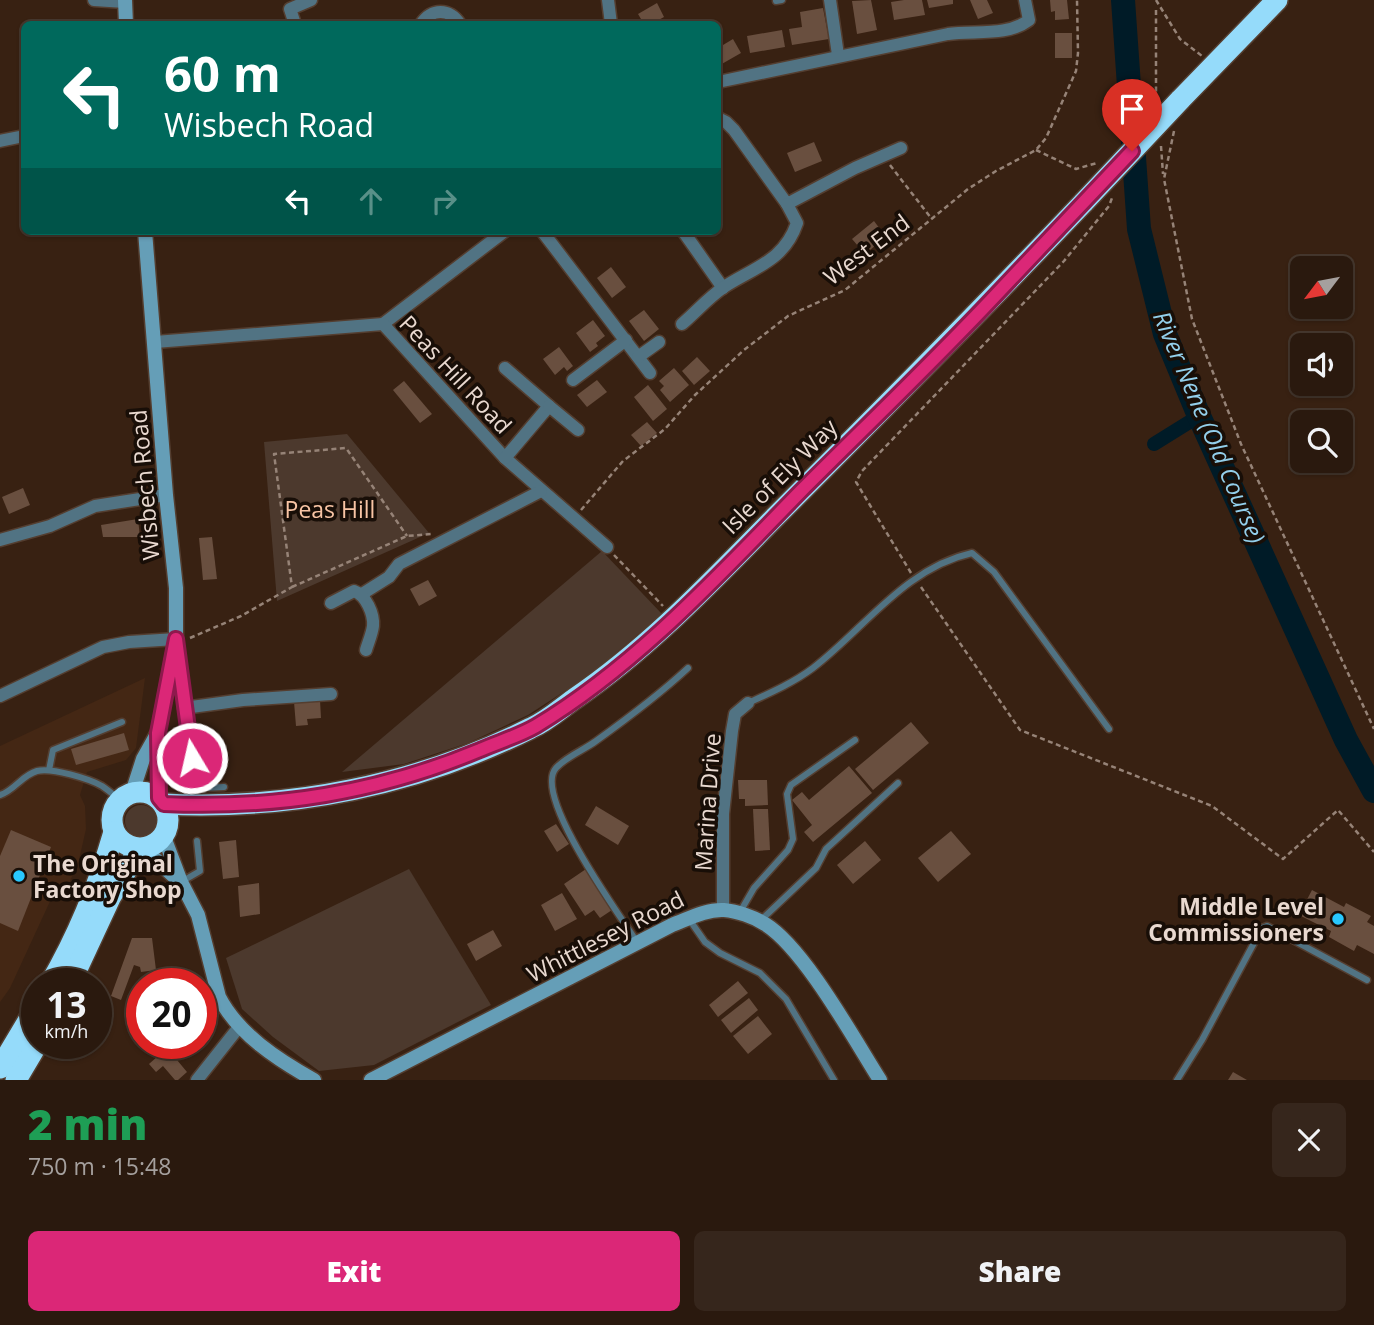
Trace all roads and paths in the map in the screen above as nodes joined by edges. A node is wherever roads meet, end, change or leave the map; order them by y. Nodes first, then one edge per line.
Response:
1 (94, 0) edge
2 (312, 0) edge
3 (608, 0) edge
4 (1026, 0) edge
5 (1077, 0) edge
6 (1156, 0) edge
7 (1277, 0) edge
8 (125, 1) edge
9 (832, 1) edge
10 (1156, 10) dead end
11 (126, 21) edge
12 (294, 21) edge
13 (423, 21) edge
14 (457, 21) edge
15 (611, 21) edge
16 (838, 55) junction
17 (1214, 66) junction
18 (721, 81) edge
19 (1156, 102) dead end
20 (721, 120) edge
21 (1175, 127) dead end
22 (21, 137) edge
23 (0, 141) edge
24 (1160, 141) dead end
25 (901, 148) dead end
26 (1035, 150) junction
27 (884, 156) junction
28 (1099, 163) dead end
29 (1164, 179) junction
30 (787, 204) junction
31 (1109, 206) dead end
32 (931, 218) junction
33 (145, 235) edge
34 (500, 235) edge
35 (545, 235) edge
36 (686, 235) edge
37 (723, 288) junction
38 (383, 324) junction
39 (682, 324) dead end
40 (626, 340) junction
41 (155, 342) junction
42 (659, 342) dead end
43 (638, 356) junction
44 (505, 368) dead end
45 (650, 373) dead end
46 (573, 380) dead end
47 (549, 406) junction
48 (578, 430) dead end
49 (505, 458) junction
50 (541, 491) junction
51 (166, 495) junction
52 (574, 518) junction
53 (0, 540) edge
54 (607, 547) joint
55 (915, 578) junction
56 (292, 587) junction
57 (362, 594) junction
58 (331, 603) dead end
59 (675, 618) junction
60 (176, 639) junction
61 (366, 650) dead end
62 (688, 668) dead end
63 (331, 694) dead end
64 (0, 696) edge
65 (747, 704) joint
66 (184, 708) junction
67 (122, 722) dead end
68 (1109, 729) dead end
69 (1374, 729) edge
70 (158, 733) junction
71 (855, 740) dead end
72 (49, 770) junction
73 (898, 783) dead end
74 (224, 787) dead end
75 (0, 795) edge
76 (126, 796) junction
77 (164, 816) junction
78 (114, 832) junction
79 (197, 841) dead end
80 (141, 849) junction
81 (1374, 852) edge
82 (181, 882) junction
83 (723, 910) junction
84 (739, 914) junction
85 (689, 919) junction
86 (760, 922) junction
87 (638, 943) junction
88 (58, 968) edge
89 (77, 968) edge
90 (1367, 980) dead end
91 (239, 1027) junction
92 (21, 1033) edge
93 (28, 1059) edge
94 (0, 1068) edge
95 (16, 1080) edge
96 (197, 1080) edge
97 (314, 1080) edge
98 (372, 1080) edge
99 (834, 1080) edge
100 (880, 1080) edge
101 (1177, 1080) edge

1 - 8 street
2 - 12 street
3 - 15 street
4 - 16 street
5 - 26 path, West End
6 - 17 path
7 - 17 highway, Isle of Ely Way
8 - 11 street
9 - 16 street
10 - 19 path
13 - 14 street
16 - 18 street
17 - 59 highway, Isle of Ely Way, bridge
20 - 30 street
21 - 29 path
22 - 23 street
24 - 29 path
25 - 27 street
26 - 28 path
26 - 32 path, West End
27 - 30 street
27 - 32 path
29 - 69 path
30 - 37 street
31 - 55 path
32 - 52 path, West End
33 - 41 street, Wisbech Road
34 - 38 street
35 - 40 street
36 - 37 street
37 - 39 street
38 - 41 street, Peas Hill Road
38 - 49 street, Peas Hill Road
40 - 43 street
40 - 46 street
41 - 51 street, Wisbech Road
42 - 43 street
43 - 45 street
44 - 47 street
47 - 48 street
47 - 49 street
49 - 50 street, Peas Hill Road
50 - 52 street, Peas Hill Road
50 - 57 street
51 - 53 street
51 - 60 street, Wisbech Road
52 - 54 street, Peas Hill Road
54 - 59 path
55 - 65 lane, Marina Drive
55 - 68 lane, Marina Drive
55 - 81 path
56 - 56 path
56 - 60 path
57 - 58 street
57 - 61 street
59 - 77 highway, Isle of Ely Way
60 - 64 street
60 - 66 lane
60 - 70 street, Wisbech Road
62 - 87 lane
63 - 66 street
65 - 83 street, Marina Drive
66 - 74 lane
67 - 72 lane
70 - 76 street, Wisbech Road
70 - 77 street, Wisbech Road
71 - 84 lane
72 - 75 lane
72 - 76 lane
73 - 86 lane
76 - 77 highway
76 - 78 highway
77 - 80 highway
77 - 82 street
78 - 80 highway
78 - 88 highway
79 - 82 lane
80 - 82 street
80 - 89 highway
82 - 91 street
83 - 84 street, Whittlesey Road
83 - 85 street, Whittlesey Road
84 - 86 street, Whittlesey Road
85 - 87 street, Whittlesey Road
85 - 99 lane
86 - 100 street, Whittlesey Road
87 - 98 street, Whittlesey Road
90 - 101 lane
91 - 96 street
91 - 97 street
92 - 94 highway
93 - 95 highway

